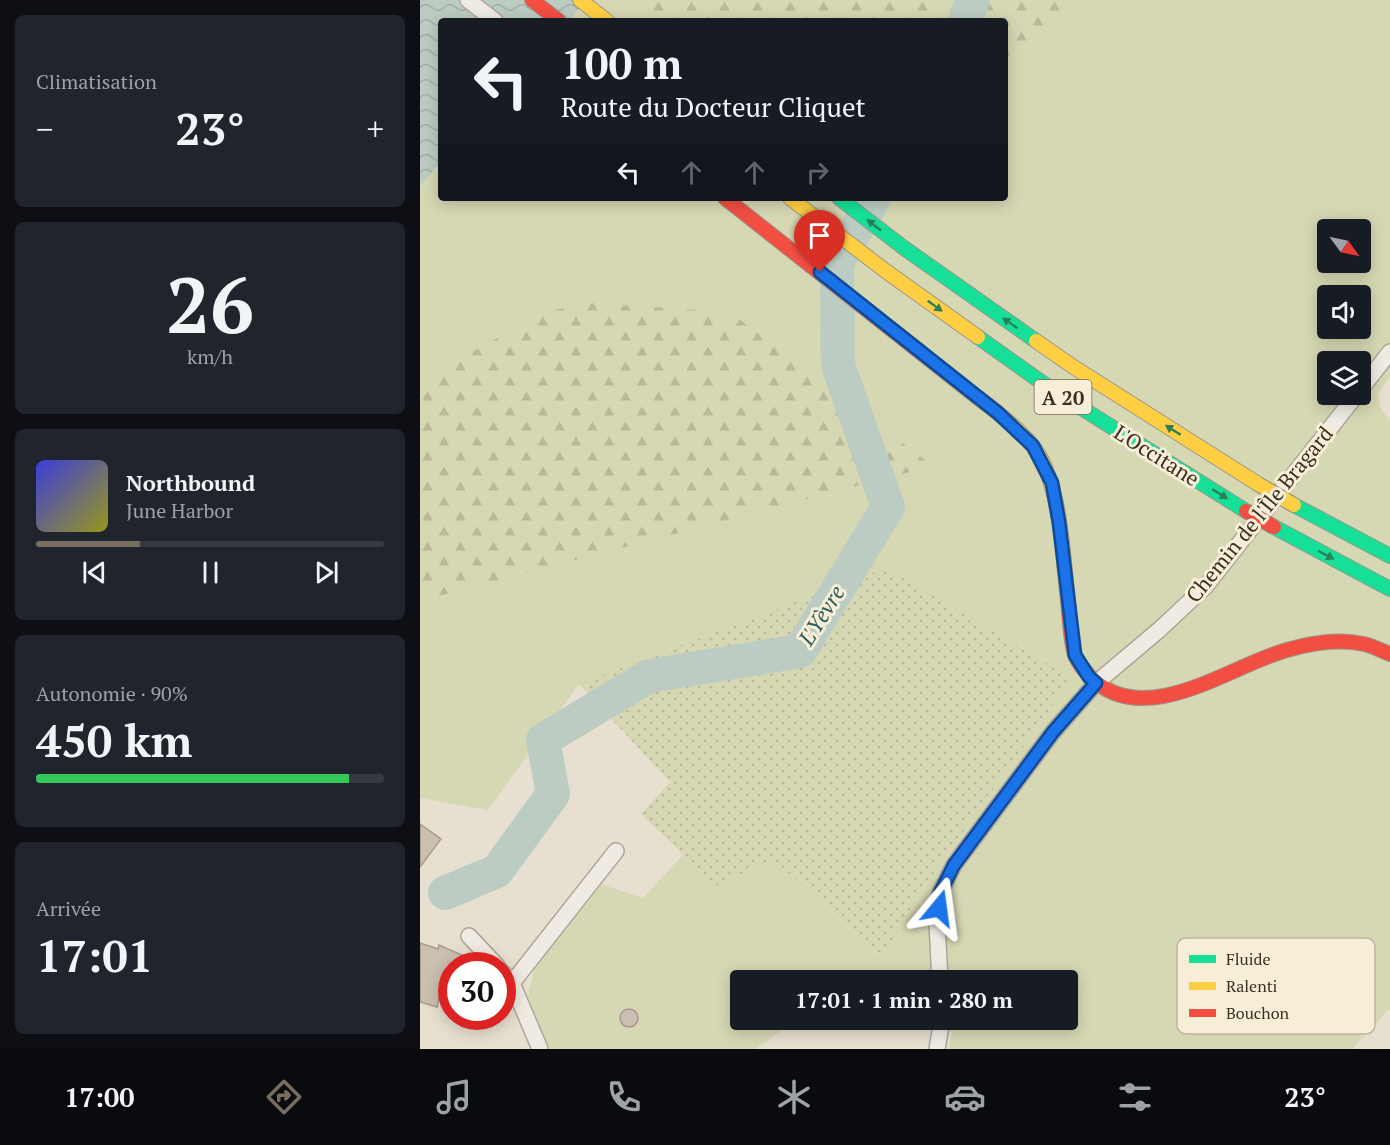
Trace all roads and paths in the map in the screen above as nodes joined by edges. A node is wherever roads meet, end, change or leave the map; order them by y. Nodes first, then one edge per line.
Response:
1 (468, 0) edge
2 (532, 0) edge
3 (580, 0) edge
4 (491, 18) edge
5 (555, 18) edge
6 (603, 18) edge
7 (729, 201) edge
8 (793, 201) edge
9 (843, 201) edge
10 (1390, 352) edge
11 (1371, 376) edge
12 (1348, 405) edge
13 (1390, 556) edge
14 (1390, 590) edge
15 (1390, 654) edge
16 (1096, 683) junction
17 (616, 851) dead end
18 (469, 936) dead end
19 (484, 952) edge
20 (516, 967) edge
21 (939, 970) edge
22 (516, 997) edge
23 (940, 1030) edge
24 (540, 1049) edge
25 (937, 1049) edge

1 - 4 street
2 - 5 main road
3 - 6 main road
7 - 16 main road
8 -> 14 main road, L'Occitane / A 20, bridge
13 -> 9 main road, L'Occitane / A 20, bridge
10 - 11 street
12 - 16 street, Chemin de l'Île Bragard
15 - 16 main road
16 - 21 street, Chemin de l'Île Bragard
17 - 20 street
18 - 19 street
22 - 24 street
23 - 25 street

